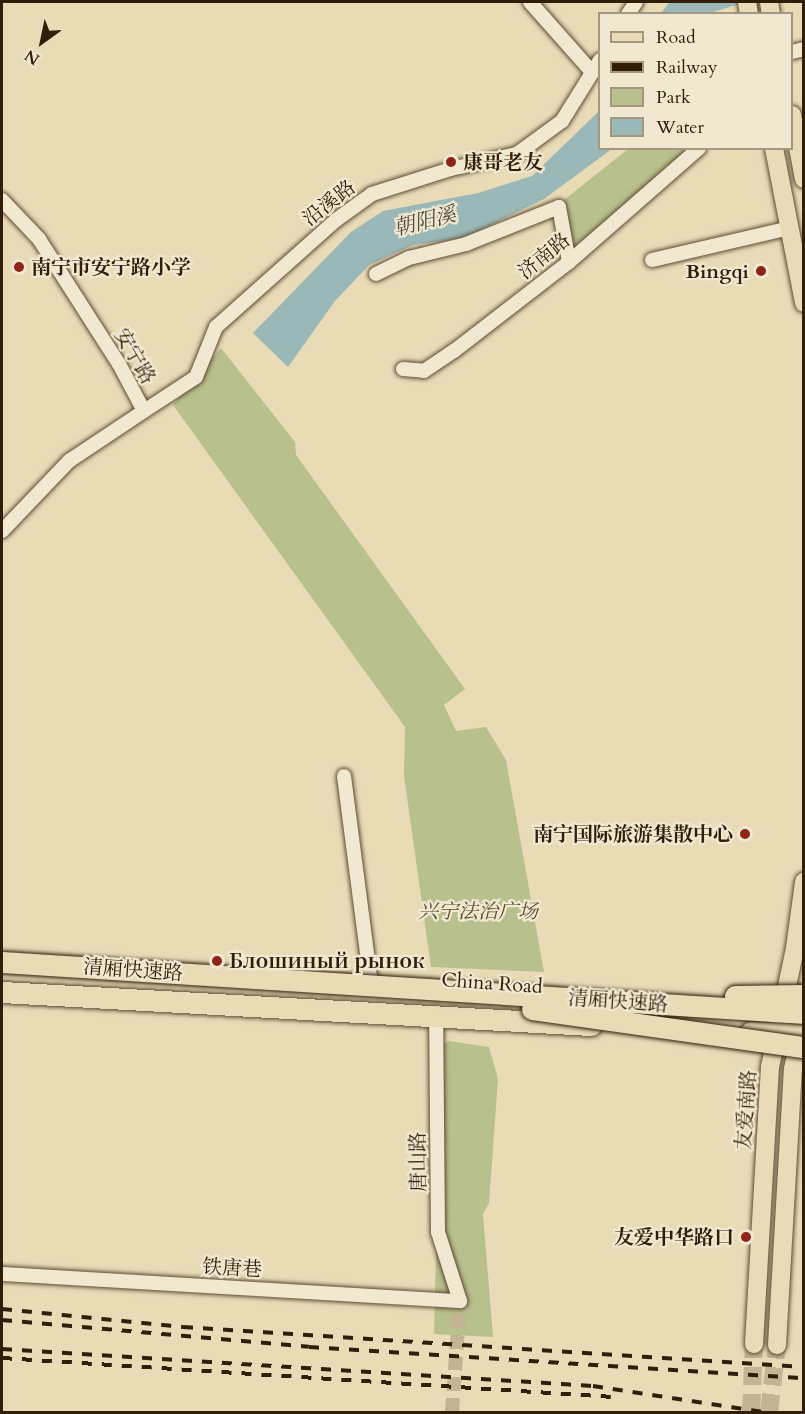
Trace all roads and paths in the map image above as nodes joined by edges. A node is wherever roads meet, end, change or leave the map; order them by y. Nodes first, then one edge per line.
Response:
1 (530, 2) edge
2 (598, 63) edge
3 (592, 72) junction
4 (793, 120) edge
5 (697, 150) edge
6 (774, 150) edge
7 (804, 179) edge
8 (2, 200) edge
9 (789, 228) junction
10 (652, 260) dead end
11 (569, 262) junction
12 (376, 274) dead end
13 (804, 303) edge
14 (403, 369) dead end
15 (144, 411) junction
16 (2, 531) edge
17 (344, 776) dead end
18 (804, 882) edge
19 (2, 952) edge
20 (2, 962) edge
21 (370, 976) junction
22 (2, 977) edge
23 (804, 988) edge
24 (2, 992) edge
25 (797, 1000) edge
26 (537, 1002) junction
27 (804, 1012) edge
28 (436, 1019) junction
29 (778, 1033) junction
30 (802, 1039) edge
31 (2, 1274) edge
32 (460, 1301) joint
33 (754, 1344) tunnel mouth
34 (777, 1345) tunnel mouth

1 - 3 street
2 - 3 street, 沿溪路
3 - 15 street, 沿溪路
4 - 7 main road
5 - 11 street, 济南路
6 - 9 main road
8 - 15 street, 安宁路
9 - 10 street
9 - 13 main road
11 - 12 street
11 - 14 street, 济南路
15 - 16 street, 安宁路
17 - 21 street
18 - 25 main road, 友爱南路
19 - 21 highway, China Road
20 - 26 highway, 清厢快速路, bridge
21 - 25 highway, China Road
22 - 26 highway, 清厢快速路
23 - 25 highway
24 - 28 highway, China Road
25 - 26 highway, bridge
25 - 29 main road, 友爱南路
26 - 27 highway, 清厢快速路, bridge
26 - 30 highway, bridge
28 - 29 highway, China Road
28 - 32 street, 唐山路
29 - 30 highway, China Road
29 - 33 main road, 友爱南路
30 - 34 main road
31 - 32 street, 铁唐巷

